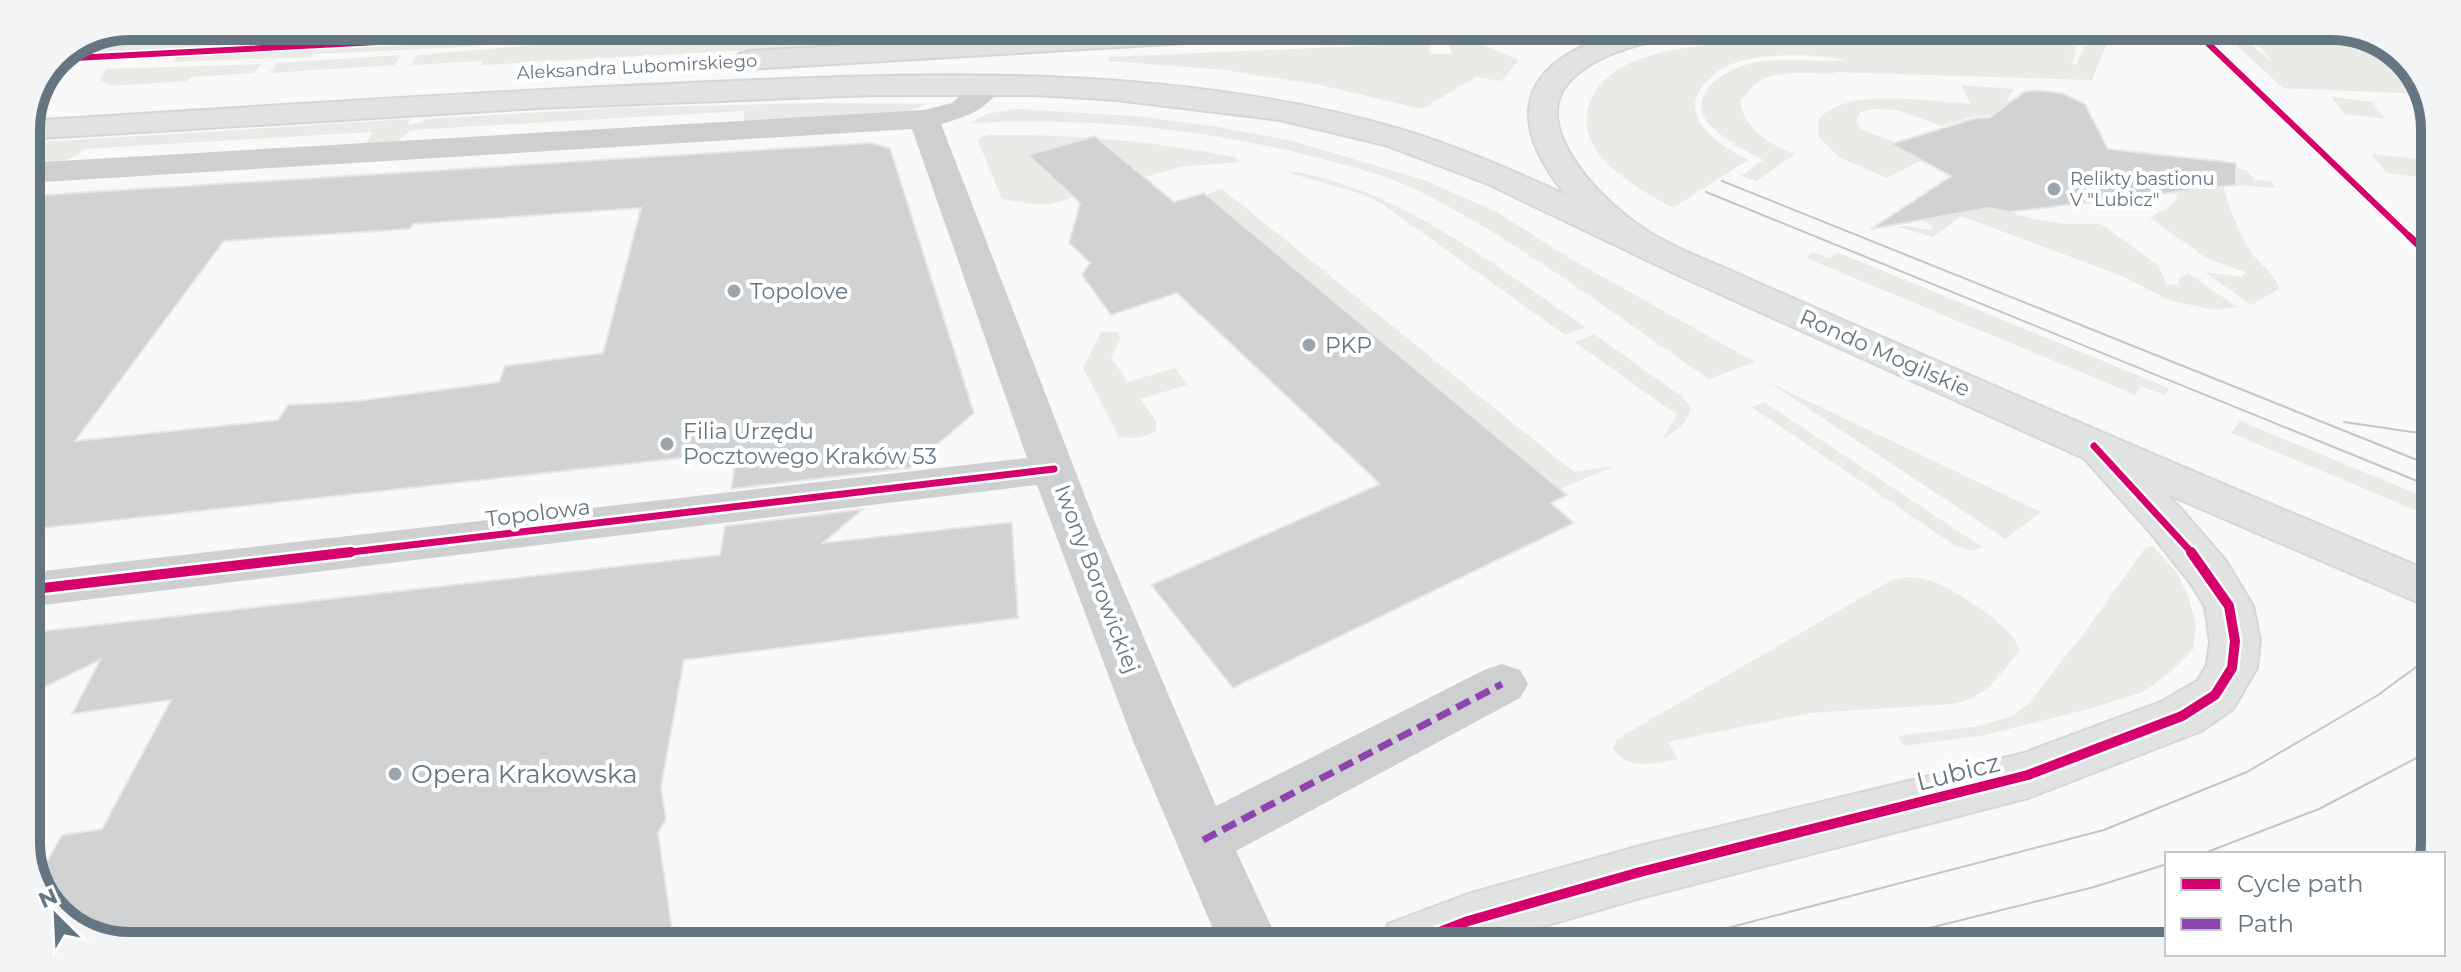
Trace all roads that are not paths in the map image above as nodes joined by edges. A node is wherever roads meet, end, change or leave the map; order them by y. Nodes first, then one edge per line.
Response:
1 (1066, 40) edge
2 (1628, 40) edge
3 (716, 62) dead end
4 (684, 64) dead end
5 (988, 85) junction
6 (45, 101) edge
7 (924, 119) junction
8 (40, 129) edge
9 (40, 172) edge
10 (1634, 238) junction
11 (2094, 446) junction
12 (1054, 469) junction
13 (2421, 587) edge
14 (40, 588) edge
15 (1502, 684) dead end
16 (1203, 840) junction
17 (1244, 932) edge
18 (1440, 932) edge

1 - 3 main road, Aleksandra Lubomirskiego
2 - 10 main road, Rondo Mogilskie
4 - 6 main road, Aleksandra Lubomirskiego
5 - 7 street
5 - 8 main road, Aleksandra Lubomirskiego
5 - 10 main road, Aleksandra Lubomirskiego
7 - 9 street
7 - 12 street, Iwony Borowickiej
10 - 11 main road, Rondo Mogilskie
11 - 13 main road, Rondo Mogilskie
11 - 18 main road, Lubicz
12 - 14 street, Topolowa
12 - 16 street, Iwony Borowickiej
15 - 16 street
16 - 17 street, Iwony Borowickiej

